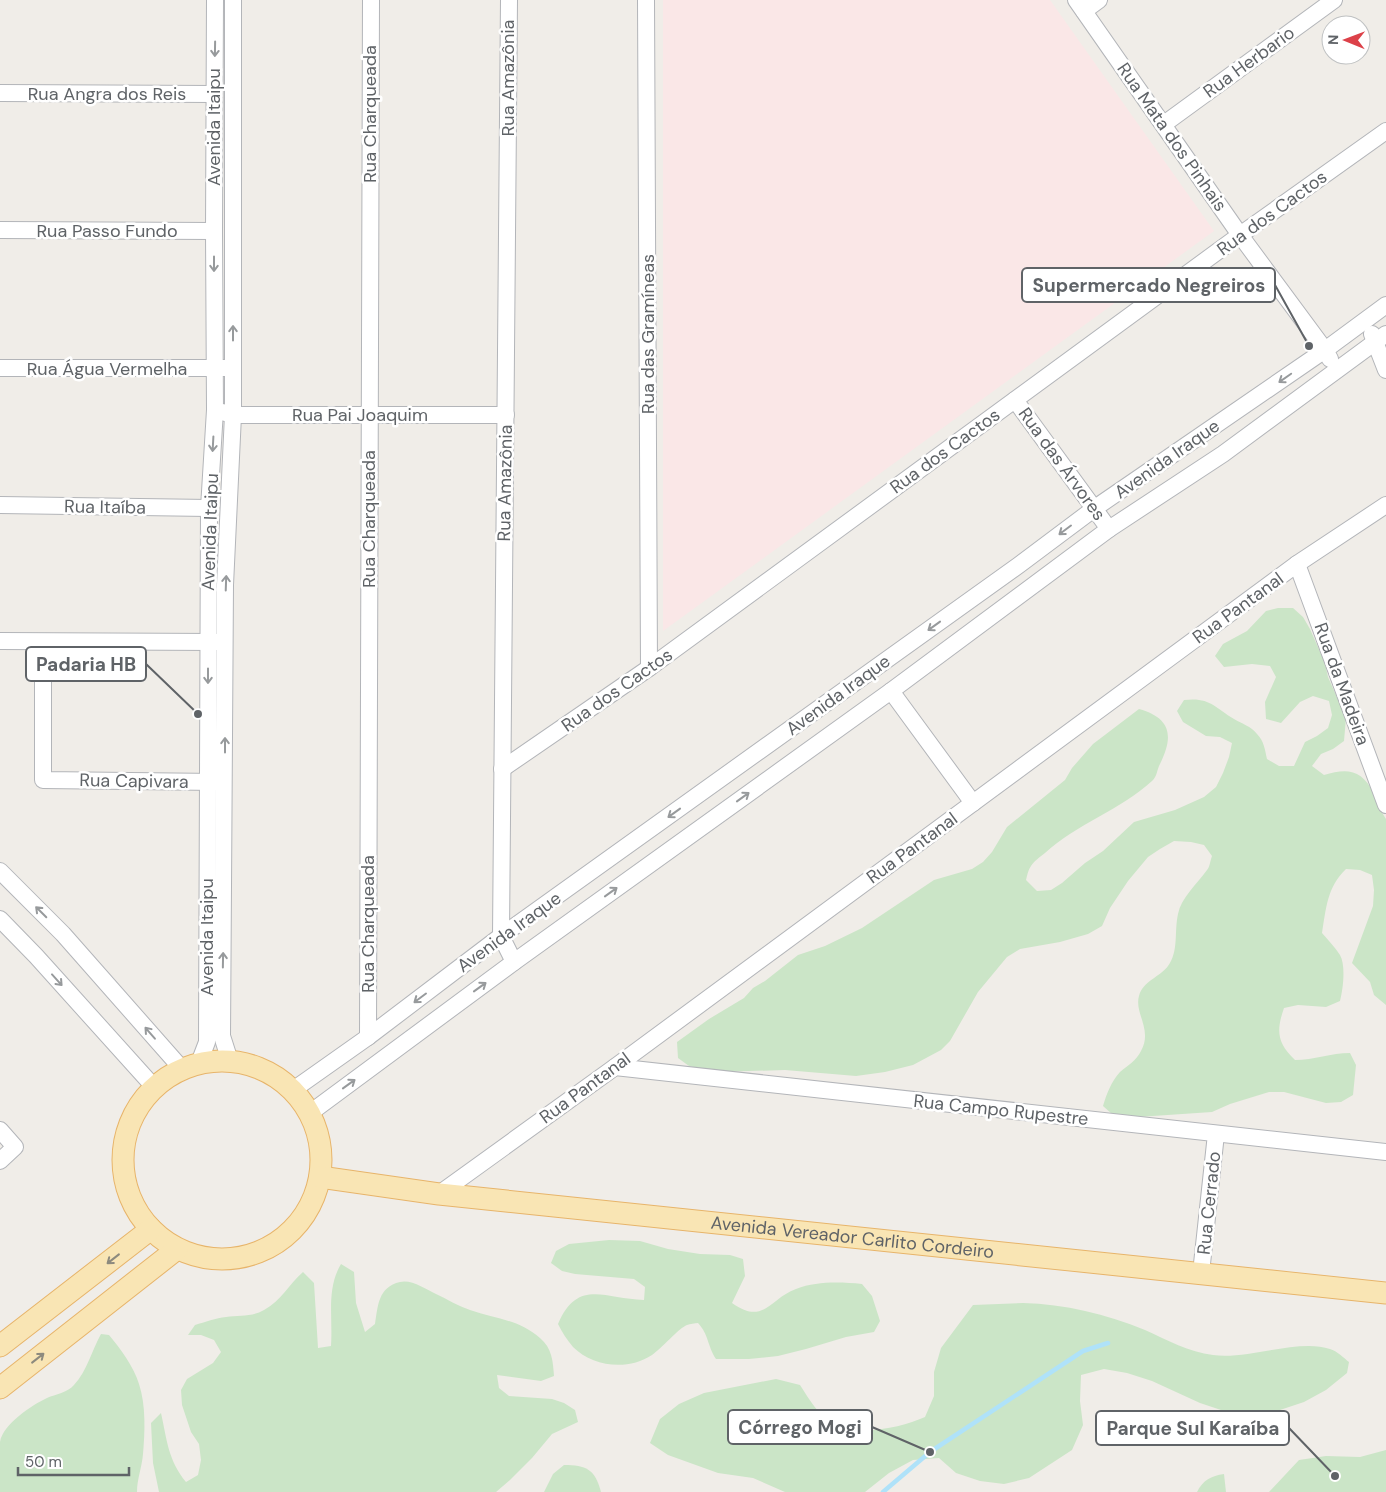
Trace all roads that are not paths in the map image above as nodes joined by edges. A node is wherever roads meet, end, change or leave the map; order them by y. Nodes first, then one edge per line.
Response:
1 (215, 0) edge
2 (233, 0) edge
3 (371, 0) edge
4 (508, 0) edge
5 (646, 0) edge
6 (1099, 0) edge
7 (1334, 0) edge
8 (1080, 5) edge
9 (0, 93) edge
10 (214, 94) junction
11 (1164, 124) junction
12 (1386, 131) edge
13 (0, 230) edge
14 (214, 231) junction
15 (1240, 235) junction
16 (1386, 305) edge
17 (1366, 320) junction
18 (1380, 338) edge
19 (1325, 350) junction
20 (0, 368) edge
21 (233, 368) junction
22 (214, 369) junction
23 (1386, 370) edge
24 (1337, 371) junction
25 (1015, 400) junction
26 (215, 410) junction
27 (369, 414) junction
28 (233, 415) junction
29 (506, 416) junction
30 (0, 505) edge
31 (1386, 505) edge
32 (209, 508) junction
33 (1095, 508) junction
34 (1109, 529) junction
35 (1298, 564) junction
36 (0, 641) edge
37 (43, 642) junction
38 (225, 642) junction
39 (208, 643) junction
40 (649, 668) junction
41 (891, 691) junction
42 (502, 769) junction
43 (207, 782) junction
44 (225, 782) junction
45 (973, 803) junction
46 (1386, 805) edge
47 (0, 871) edge
48 (0, 919) edge
49 (501, 936) junction
50 (514, 962) junction
51 (368, 1037) junction
52 (230, 1061) junction
53 (190, 1066) junction
54 (615, 1067) junction
55 (154, 1087) junction
56 (293, 1090) junction
57 (310, 1113) junction
58 (0, 1130) edge
59 (1216, 1134) junction
60 (1386, 1152) edge
61 (0, 1161) edge
62 (320, 1177) junction
63 (439, 1194) junction
64 (151, 1229) junction
65 (177, 1249) junction
66 (1201, 1272) junction
67 (1386, 1293) edge
68 (0, 1346) edge
69 (0, 1388) edge

1 -> 10 street, Avenida Itaipu
21 -> 2 street, Avenida Itaipu
3 - 27 street, Rua Charqueada
4 - 29 street, Rua Amazônia
5 - 40 street, Rua das Gramíneas
6 - 8 street
7 - 11 street, Rua Herbario
8 - 11 street, Rua Mata dos Pinhais
9 - 10 street, Rua Angra dos Reis
10 - 14 street, Avenida Itaipu
11 - 15 street, Rua Mata dos Pinhais
12 - 15 street, Rua dos Cactos
13 - 14 street, Rua Passo Fundo
14 -> 22 street, Avenida Itaipu
15 - 19 street, Rua Mata dos Pinhais
15 - 25 street, Rua dos Cactos
16 - 17 street, Avenida Iraque
17 - 18 street
17 - 19 street, Avenida Iraque
18 - 23 street
18 - 24 street, Avenida Iraque
19 - 24 street, Rua Mata dos Pinhais
19 -> 33 street, Avenida Iraque
20 - 22 street, Rua Água Vermelha
21 - 22 street, Rua Água Vermelha
21 - 28 street, Avenida Itaipu
22 - 26 street, Avenida Itaipu
24 - 34 street, Avenida Iraque
25 - 33 street, Rua das Árvores
25 - 40 street, Rua dos Cactos
26 - 28 street, Rua Pai Joaquim
26 -> 32 street, Avenida Itaipu
27 - 28 street, Rua Pai Joaquim
27 - 29 street, Rua Pai Joaquim
27 - 51 street, Rua Charqueada
38 -> 28 street, Avenida Itaipu
29 - 42 street, Rua Amazônia
30 - 32 street, Rua Itaíba
31 - 35 street, Rua Pantanal
32 - 39 street, Avenida Itaipu
33 - 34 street, Rua das Árvores
33 -> 49 street, Avenida Iraque
34 - 41 street, Avenida Iraque
35 - 45 street, Rua Pantanal
35 - 46 street, Rua da Madeira
36 - 37 street
37 - 39 street
37 - 43 street, Rua Capivara
38 - 39 street
44 -> 38 street, Avenida Itaipu
39 -> 43 street, Avenida Itaipu
40 - 42 street, Rua dos Cactos
41 - 45 street
50 -> 41 street, Avenida Iraque
42 - 49 street, Rua Amazônia
43 - 44 street, Rua Capivara
43 - 53 street, Avenida Itaipu
52 -> 44 street, Avenida Itaipu
45 - 54 street, Rua Pantanal
53 -> 47 street
48 -> 55 street
49 - 50 street, Rua Amazônia
49 -> 51 street, Avenida Iraque
57 -> 50 street, Avenida Iraque
51 - 56 street, Avenida Iraque
52 - 53 main road
52 - 56 main road
53 - 55 main road
54 - 59 street, Rua Campo Rupestre
54 - 63 street, Rua Pantanal
55 - 64 main road
56 - 57 main road
57 - 62 main road
58 - 61 street
59 - 60 street, Rua Campo Rupestre
59 - 66 street, Rua Cerrado
62 - 63 main road, Avenida Vereador Carlito Cordeiro
62 - 65 main road
63 - 66 main road, Avenida Vereador Carlito Cordeiro
64 - 65 main road
64 -> 68 main road
69 -> 65 main road
66 - 67 main road, Avenida Vereador Carlito Cordeiro

